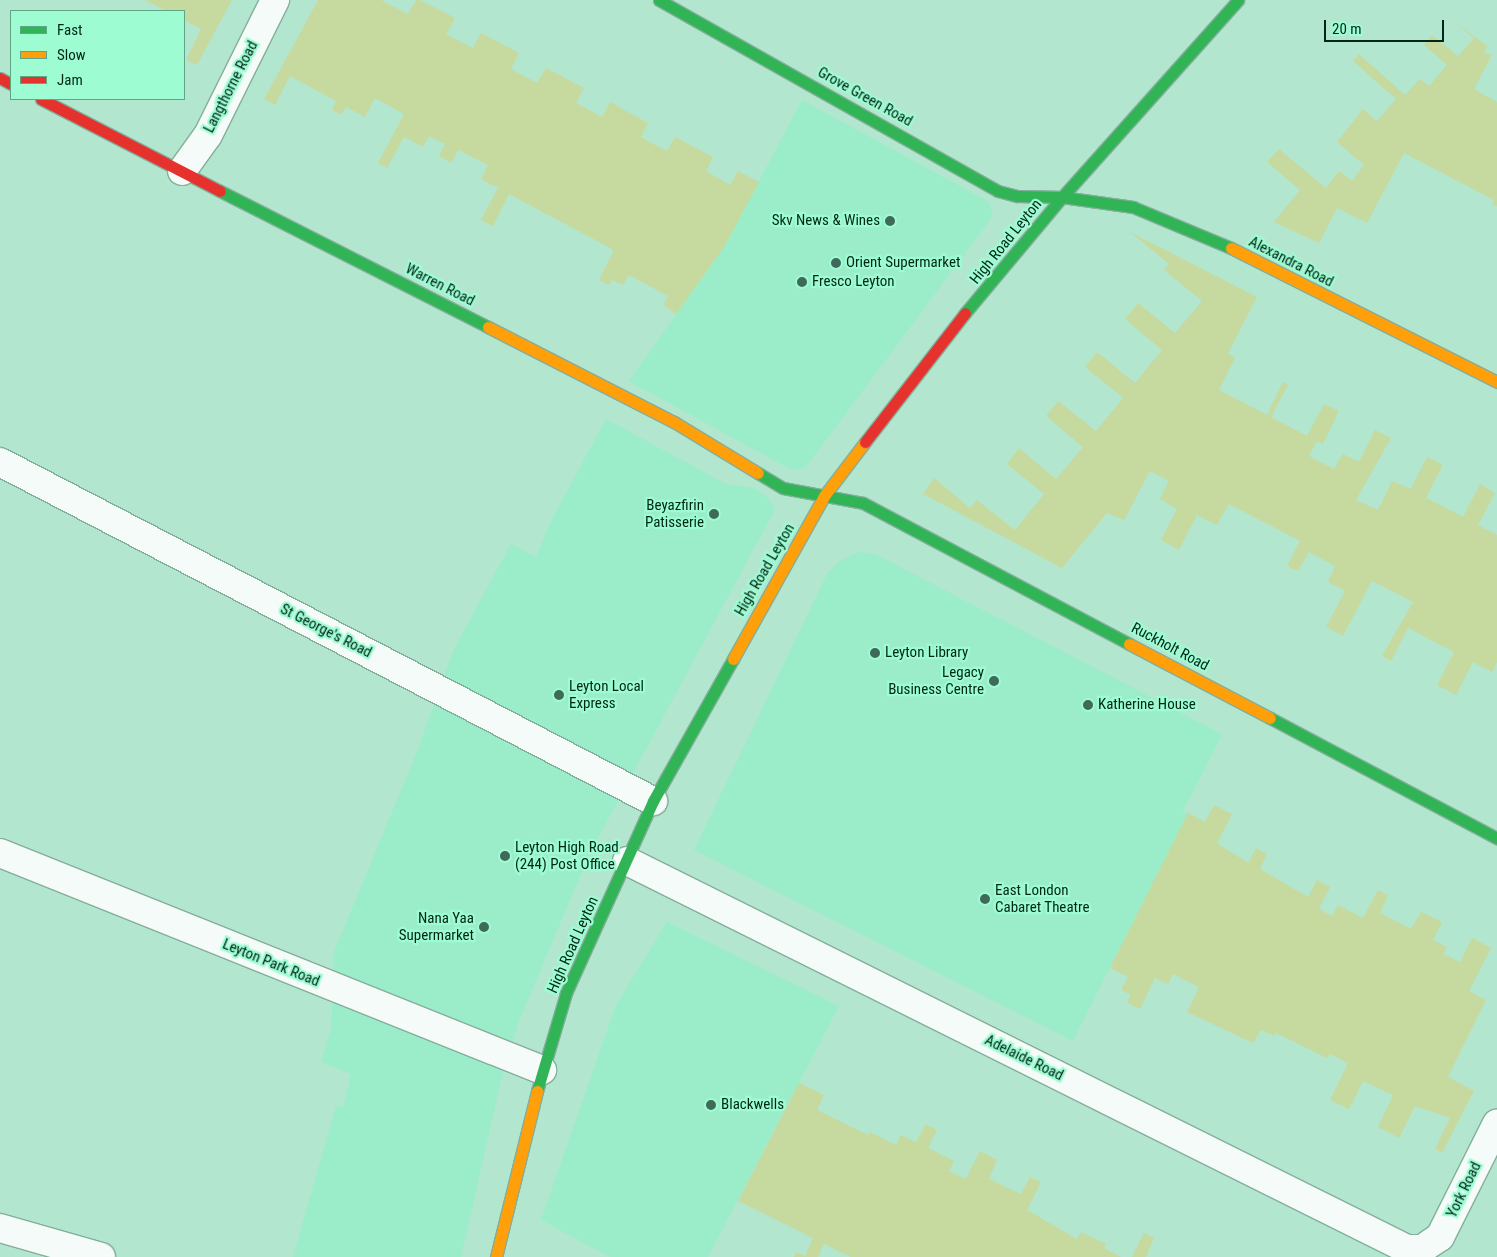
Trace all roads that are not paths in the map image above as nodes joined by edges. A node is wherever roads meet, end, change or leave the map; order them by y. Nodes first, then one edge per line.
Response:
1 (275, 0) edge
2 (659, 0) edge
3 (1238, 0) edge
4 (43, 100) edge
5 (182, 171) junction
6 (1062, 197) junction
7 (1497, 382) edge
8 (0, 462) edge
9 (824, 496) junction
10 (653, 801) junction
11 (1497, 838) edge
12 (0, 853) edge
13 (628, 861) junction
14 (542, 1070) junction
15 (1497, 1123) edge
16 (0, 1228) edge
17 (1422, 1249) joint
18 (101, 1257) edge
19 (496, 1257) edge

1 - 5 street, Langthorne Road
2 - 6 main road, Grove Green Road
3 - 6 main road, High Road Leyton
4 - 5 main road, Warren Road
5 - 9 main road, Warren Road
6 - 7 main road, Alexandra Road
6 - 9 main road, High Road Leyton
8 - 10 street, St George's Road
9 - 10 main road, High Road Leyton
9 - 11 main road, Ruckholt Road
10 - 13 main road, High Road Leyton
12 - 14 street, Leyton Park Road
13 - 14 main road, High Road Leyton
13 - 17 street, Adelaide Road
14 - 19 main road, High Road Leyton
15 - 17 street, York Road
16 - 18 street

